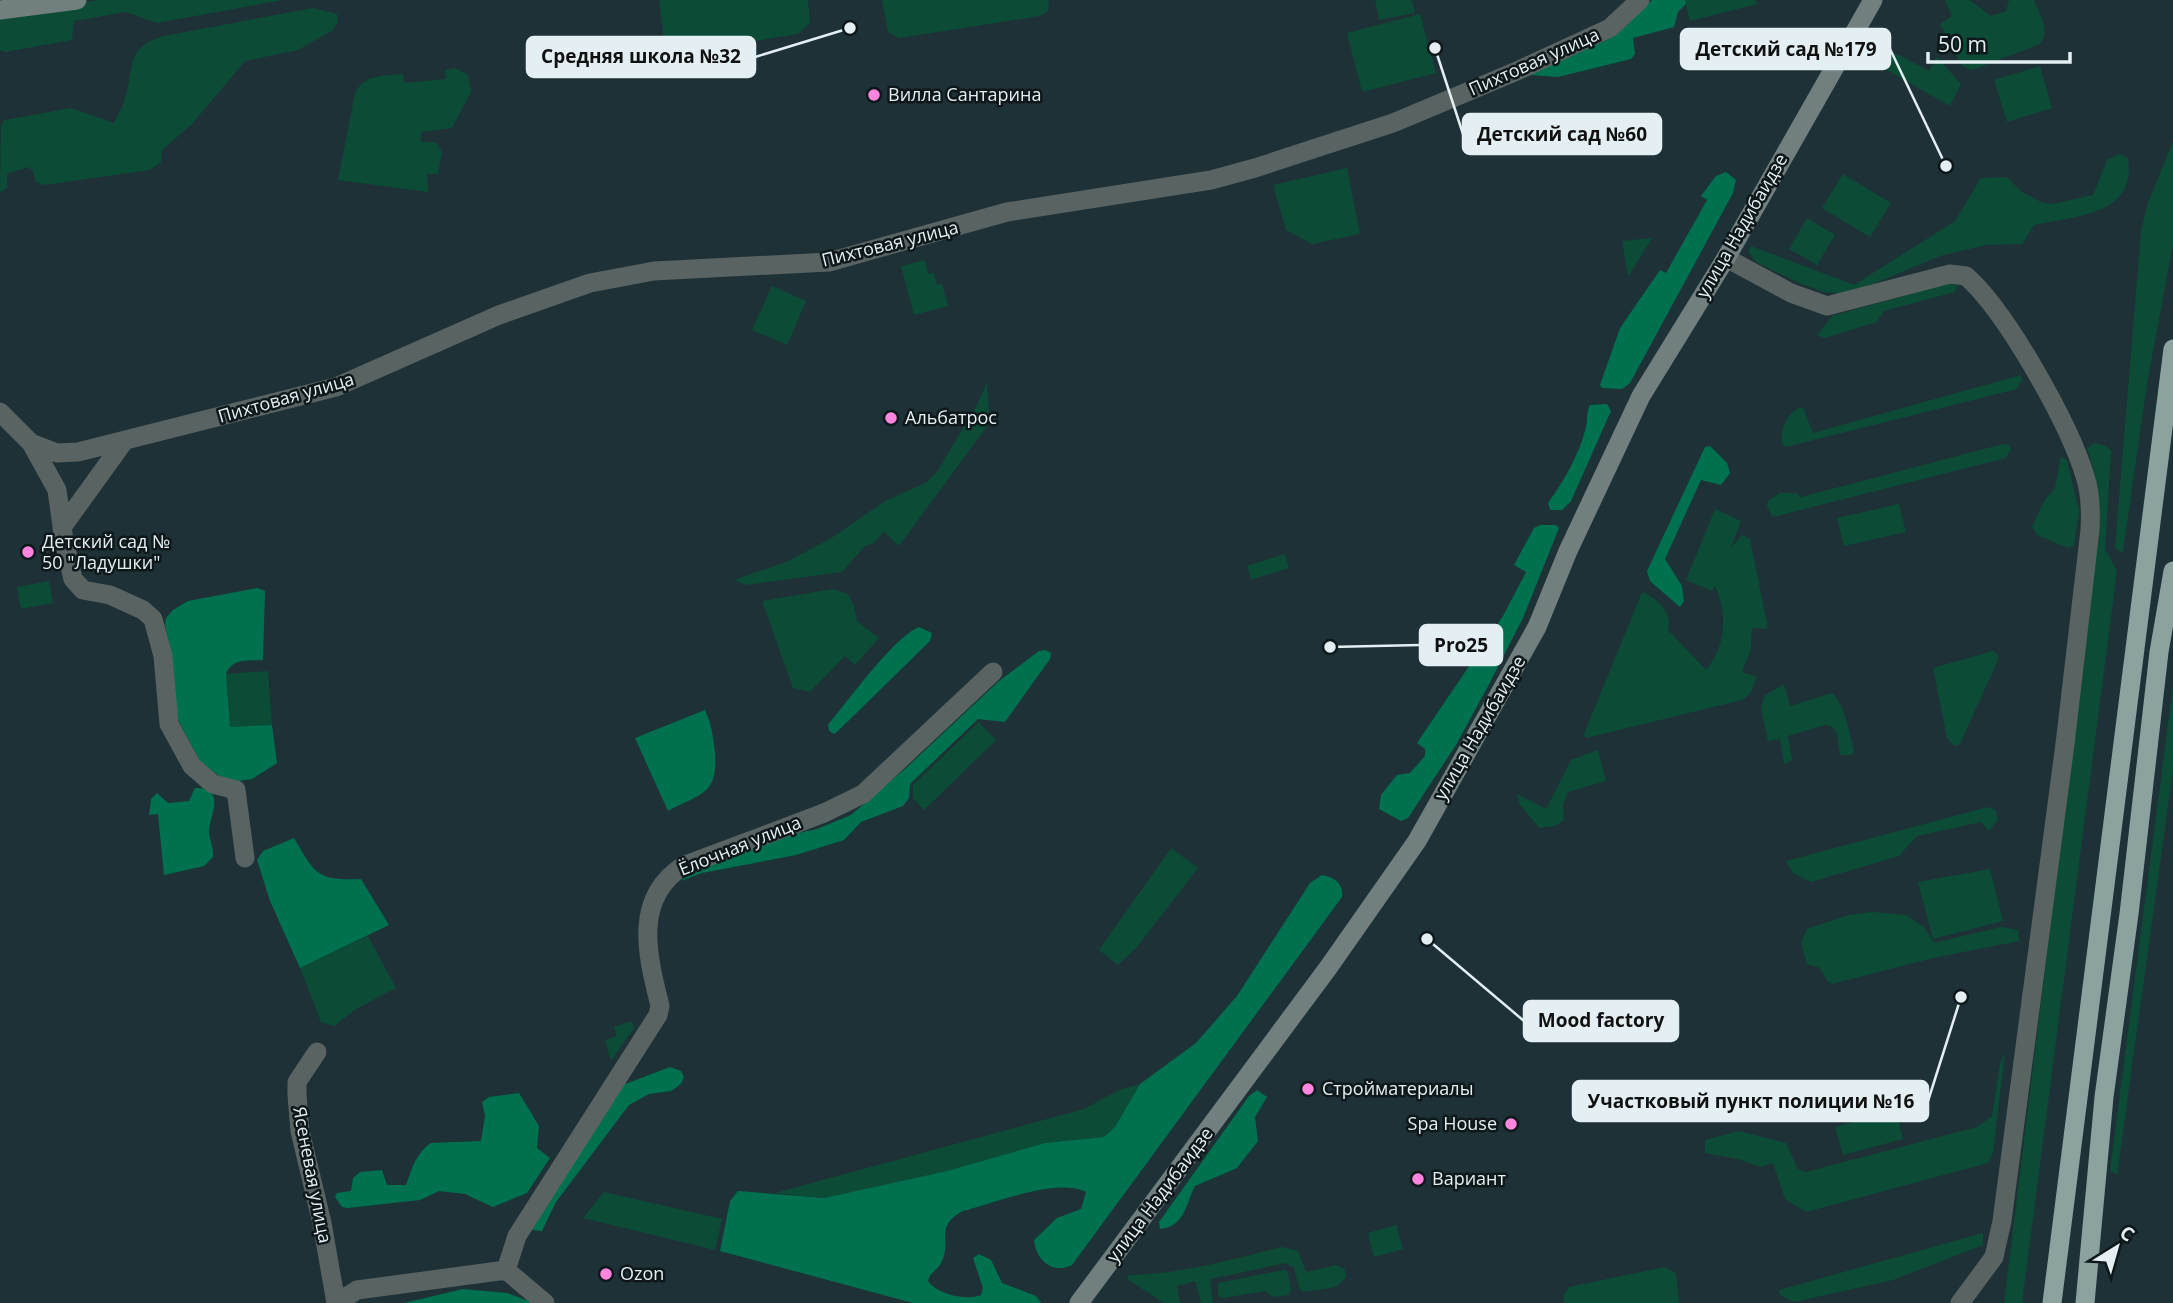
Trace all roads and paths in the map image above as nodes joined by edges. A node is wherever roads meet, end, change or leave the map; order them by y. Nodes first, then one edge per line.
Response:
1 (77, 0) edge
2 (1640, 0) edge
3 (1873, 0) edge
4 (0, 10) edge
5 (1726, 258) junction
6 (2173, 349) edge
7 (0, 412) edge
8 (125, 440) junction
9 (31, 443) junction
10 (63, 526) junction
11 (2173, 571) edge
12 (993, 672) dead end
13 (245, 858) dead end
14 (317, 1052) dead end
15 (506, 1270) junction
16 (336, 1303) edge
17 (545, 1303) edge
18 (1079, 1303) edge
19 (1960, 1303) edge
20 (2052, 1303) edge
21 (2085, 1303) edge

1 - 4 main road
2 - 8 street, Пихтовая улица
3 - 5 main road, улица Надибаидзе
5 - 18 main road, улица Надибаидзе
5 - 19 street
6 - 20 highway
7 - 9 street
8 - 9 street, Пихтовая улица
8 - 10 street
9 - 10 street
10 - 13 street
11 - 21 highway
12 - 15 street, Ёлочная улица
14 - 16 street, Ясеневая улица
15 - 16 street
15 - 17 street

